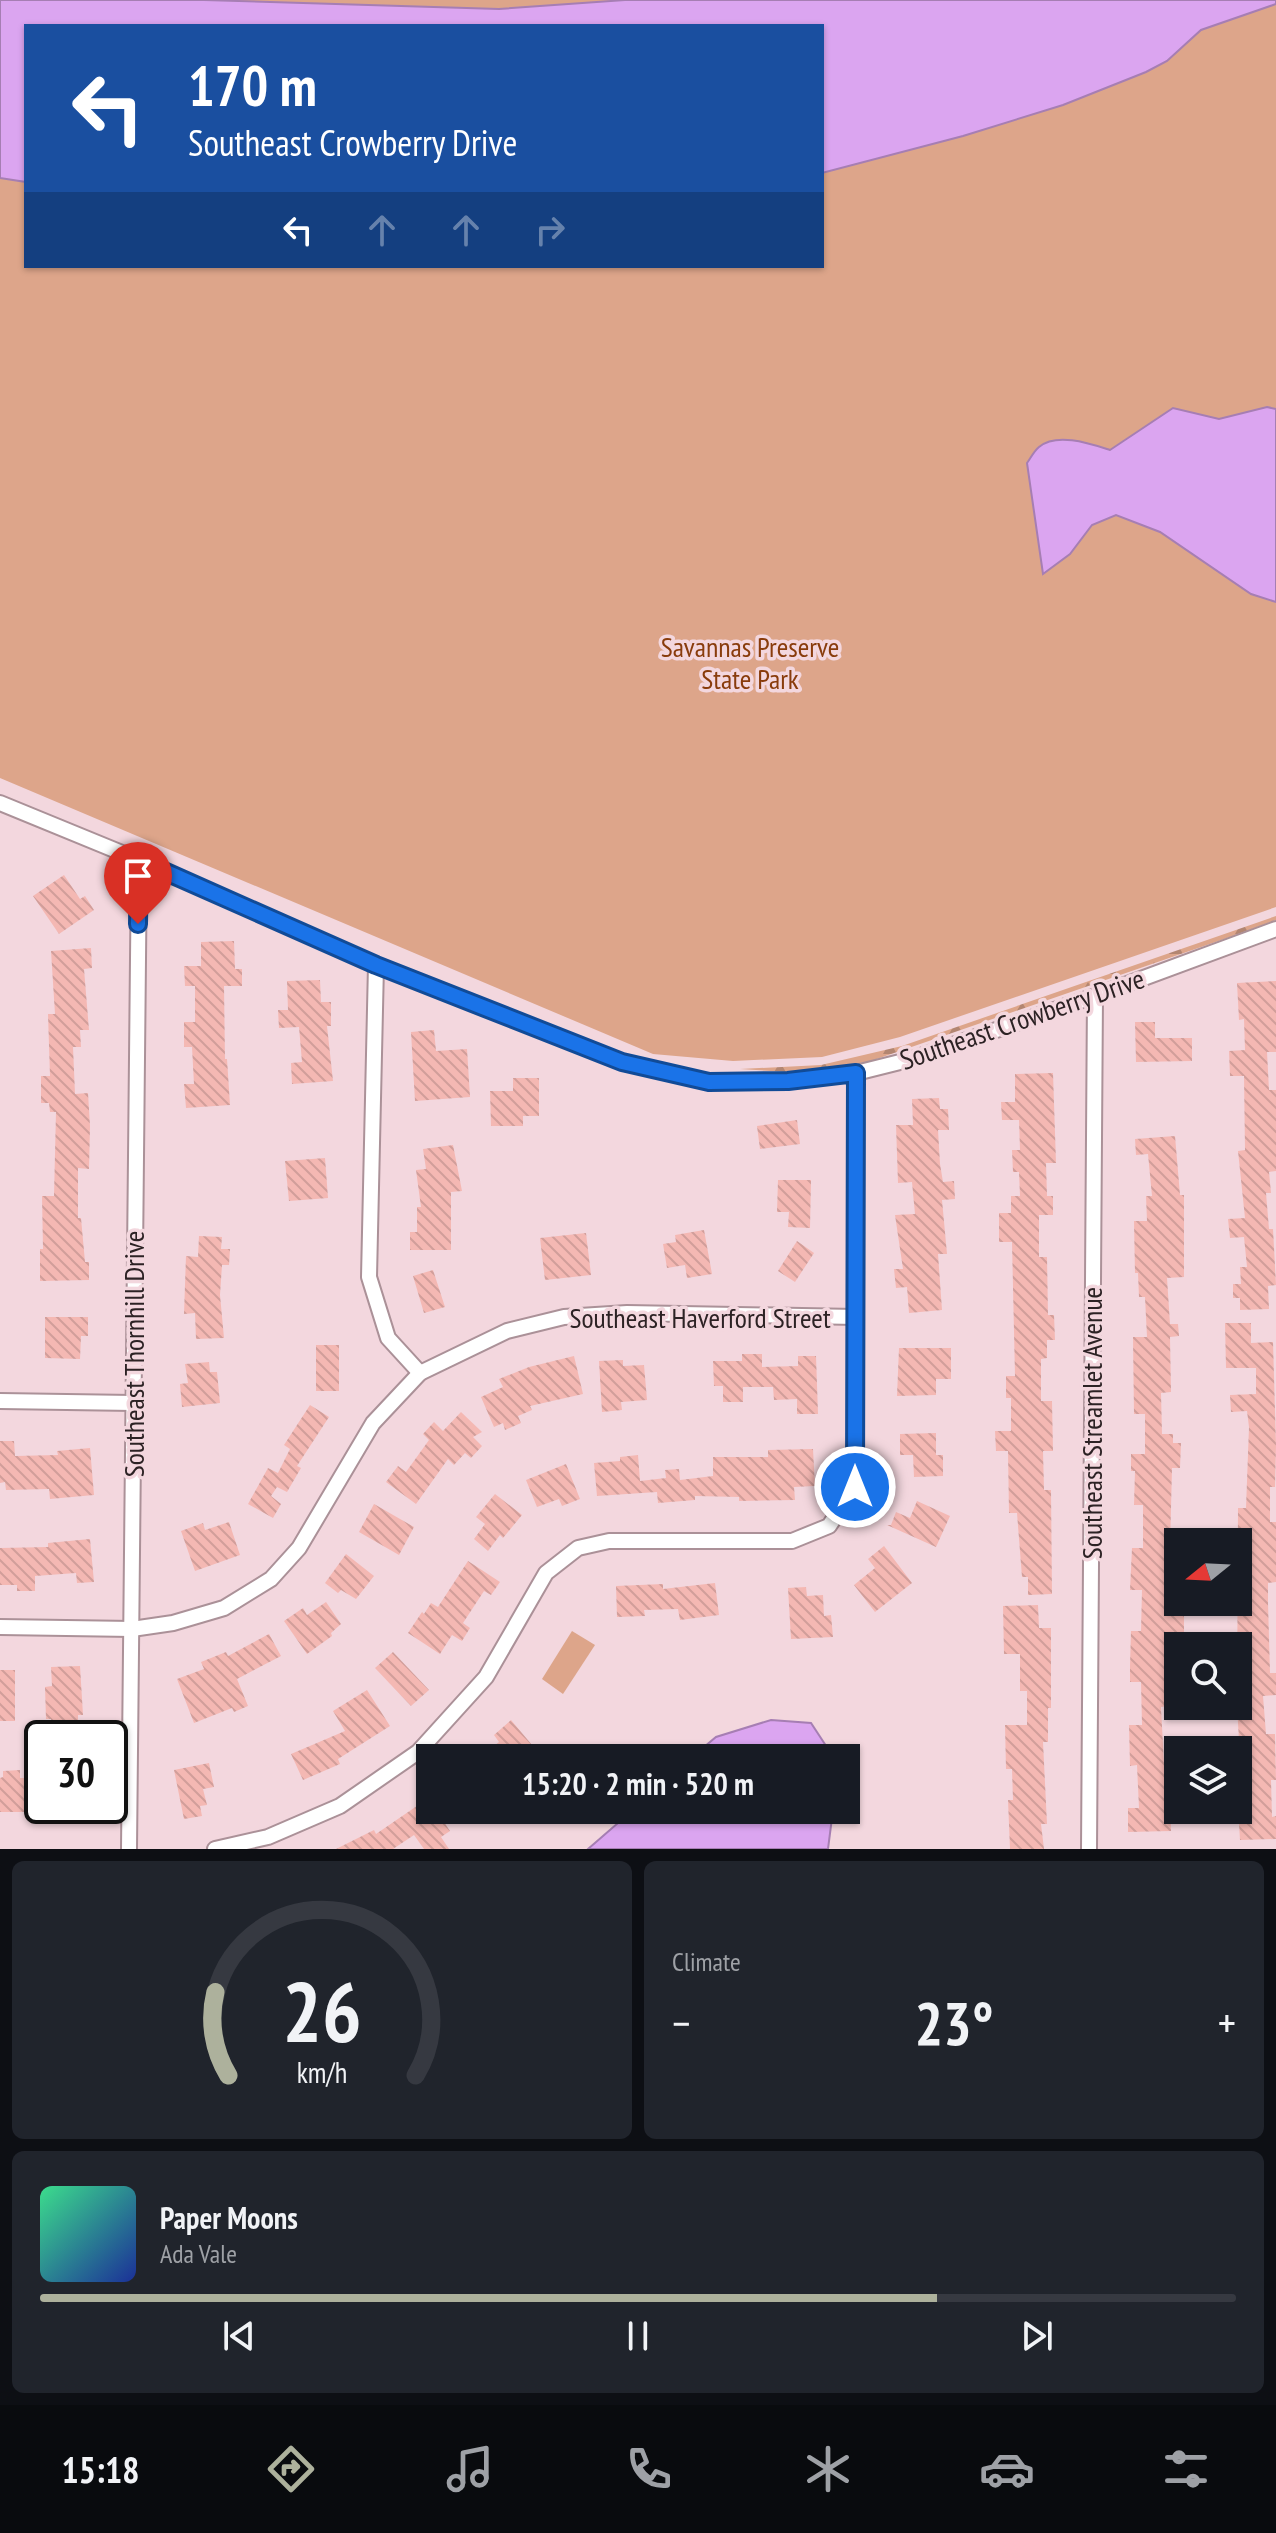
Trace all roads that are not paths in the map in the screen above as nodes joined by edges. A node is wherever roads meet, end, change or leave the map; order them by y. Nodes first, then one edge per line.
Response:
1 (0, 803) edge
2 (139, 860) junction
3 (1276, 929) edge
4 (376, 965) junction
5 (1095, 996) junction
6 (856, 1073) junction
7 (856, 1317) junction
8 (420, 1373) junction
9 (0, 1401) edge
10 (133, 1403) junction
11 (0, 1627) edge
12 (132, 1629) junction
13 (129, 1849) edge
14 (215, 1849) edge
15 (1089, 1849) edge

1 - 2 street, Southeast Crowberry Drive
2 - 4 street, Southeast Crowberry Drive
2 - 10 street, Southeast Thornhill Drive
3 - 5 street, Southeast Crowberry Drive
4 - 6 street, Southeast Crowberry Drive
4 - 8 street
5 - 6 street, Southeast Crowberry Drive
5 - 15 street, Southeast Streamlet Avenue
6 - 7 street
7 - 8 street, Southeast Haverford Street
7 - 14 street
8 - 12 street, Southeast Haverford Street
9 - 10 street
10 - 12 street, Southeast Thornhill Drive
11 - 12 street, Southeast Haverford Street
12 - 13 street, Southeast Thornhill Drive

